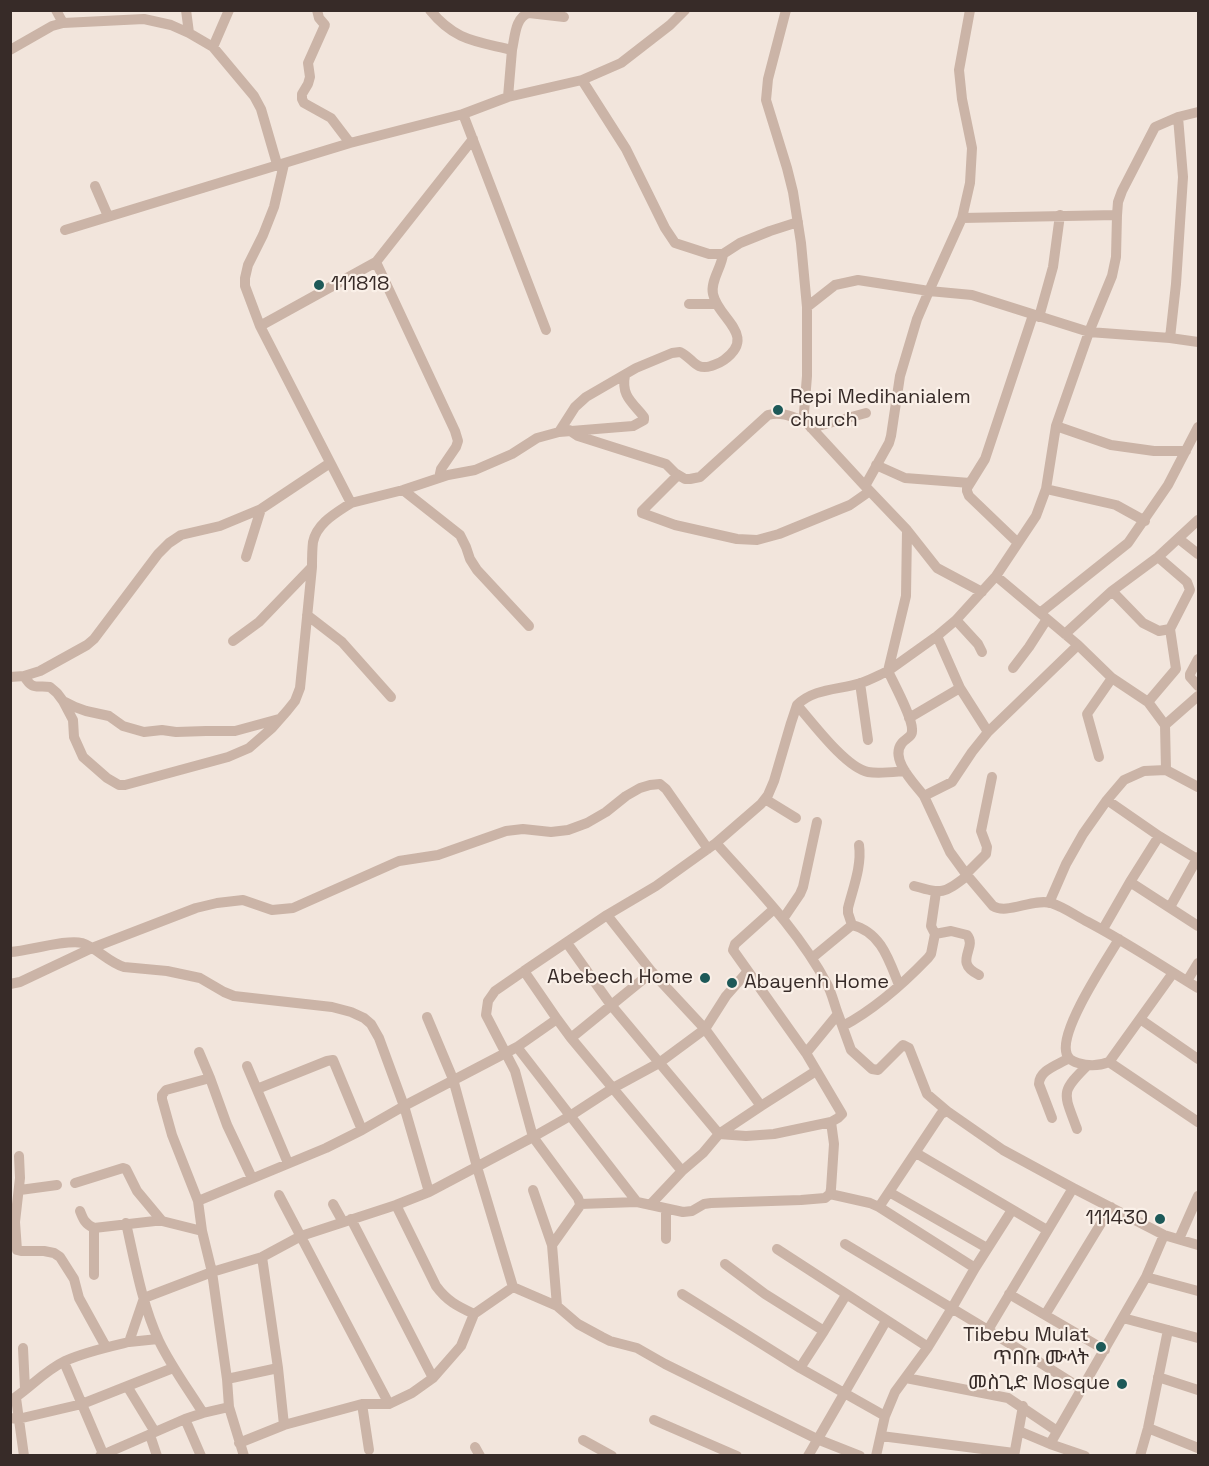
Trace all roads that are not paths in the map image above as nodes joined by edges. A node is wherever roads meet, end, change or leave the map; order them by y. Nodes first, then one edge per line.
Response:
1 (56, 10) edge
2 (186, 10) edge
3 (229, 10) edge
4 (317, 10) edge
5 (430, 10) edge
6 (685, 10) edge
7 (970, 10) edge
8 (786, 11) edge
9 (564, 16) dead end
10 (63, 23) junction
11 (189, 33) junction
12 (213, 47) junction
13 (10, 50) edge
14 (512, 50) junction
15 (582, 80) junction
16 (508, 97) junction
17 (1198, 112) edge
18 (463, 114) junction
19 (1178, 117) junction
20 (473, 139) junction
21 (350, 143) junction
22 (281, 164) junction
23 (95, 186) dead end
24 (1060, 215) junction
25 (1117, 215) junction
26 (108, 216) junction
27 (962, 218) junction
28 (798, 222) junction
29 (65, 230) dead end
30 (723, 254) junction
31 (376, 262) junction
32 (928, 291) junction
33 (689, 304) dead end
34 (717, 304) junction
35 (807, 307) junction
36 (1036, 316) junction
37 (260, 326) junction
38 (546, 330) dead end
39 (1089, 332) junction
40 (1170, 338) junction
41 (1198, 342) edge
42 (625, 375) junction
43 (866, 413) dead end
44 (808, 425) junction
45 (1056, 426) junction
46 (1198, 427) edge
47 (564, 431) junction
48 (1186, 451) junction
49 (330, 463) junction
50 (876, 465) junction
51 (678, 475) junction
52 (439, 478) junction
53 (970, 483) junction
54 (867, 488) junction
55 (1046, 489) junction
56 (404, 490) junction
57 (351, 503) junction
58 (261, 509) junction
59 (1198, 520) edge
60 (1145, 521) junction
61 (907, 530) junction
62 (1179, 539) junction
63 (1018, 543) junction
64 (1198, 554) edge
65 (246, 557) dead end
66 (1158, 557) junction
67 (312, 567) junction
68 (996, 576) junction
69 (1112, 591) junction
70 (982, 592) junction
71 (307, 615) junction
72 (1043, 616) junction
73 (956, 620) junction
74 (529, 626) dead end
75 (1170, 629) junction
76 (1065, 634) junction
77 (937, 636) junction
78 (233, 641) dead end
79 (1078, 645) junction
80 (982, 652) dead end
81 (1198, 658) edge
82 (1013, 668) dead end
83 (888, 671) junction
84 (24, 675) junction
85 (10, 677) edge
86 (1112, 678) junction
87 (860, 683) junction
88 (1198, 687) edge
89 (960, 688) junction
90 (1198, 696) edge
91 (391, 697) dead end
92 (63, 701) junction
93 (1148, 702) junction
94 (797, 705) junction
95 (909, 718) junction
96 (279, 719) junction
97 (1166, 725) junction
98 (988, 732) junction
99 (868, 740) dead end
100 (1100, 757) dead end
101 (1166, 770) junction
102 (905, 771) junction
103 (992, 777) dead end
104 (1198, 787) edge
105 (924, 796) junction
106 (765, 799) junction
107 (1107, 800) junction
108 (796, 818) dead end
109 (817, 822) dead end
110 (1159, 836) junction
111 (859, 845) dead end
112 (712, 846) junction
113 (1198, 858) edge
114 (966, 875) junction
115 (1130, 882) junction
116 (914, 886) dead end
117 (936, 892) junction
118 (1049, 903) junction
119 (1170, 907) junction
120 (774, 909) junction
121 (607, 915) junction
122 (783, 919) junction
123 (852, 925) junction
124 (1198, 926) edge
125 (1103, 929) junction
126 (935, 934) junction
127 (1119, 939) junction
128 (567, 942) junction
129 (92, 948) junction
130 (10, 952) edge
131 (812, 958) junction
132 (1198, 963) edge
133 (524, 971) junction
134 (748, 971) junction
135 (652, 972) junction
136 (1173, 973) junction
137 (979, 975) dead end
138 (1187, 981) junction
139 (10, 984) edge
140 (899, 985) junction
141 (1198, 988) edge
142 (611, 1005) junction
143 (838, 1014) junction
144 (427, 1017) dead end
145 (557, 1019) junction
146 (1140, 1019) junction
147 (843, 1026) junction
148 (705, 1029) junction
149 (572, 1038) junction
150 (517, 1047) junction
151 (198, 1052) dead end
152 (505, 1052) junction
153 (806, 1053) junction
154 (1069, 1058) junction
155 (1198, 1059) edge
156 (1109, 1062) junction
157 (659, 1063) junction
158 (1088, 1065) junction
159 (247, 1066) dead end
160 (816, 1071) junction
161 (210, 1078) junction
162 (453, 1079) junction
163 (613, 1088) junction
164 (257, 1089) junction
165 (404, 1106) junction
166 (761, 1106) junction
167 (947, 1111) junction
168 (570, 1116) junction
169 (1197, 1117) edge
170 (1052, 1118) dead end
171 (831, 1122) junction
172 (1077, 1129) dead end
173 (362, 1130) junction
174 (719, 1134) junction
175 (533, 1137) junction
176 (916, 1153) junction
177 (19, 1156) dead end
178 (288, 1163) junction
179 (477, 1167) junction
180 (682, 1171) junction
181 (252, 1178) junction
182 (75, 1183) dead end
183 (57, 1185) dead end
184 (1073, 1188) junction
185 (20, 1190) junction
186 (533, 1190) dead end
187 (429, 1192) junction
188 (889, 1192) junction
189 (830, 1194) junction
190 (279, 1195) dead end
191 (1198, 1196) edge
192 (198, 1201) junction
193 (637, 1202) junction
194 (333, 1204) dead end
195 (580, 1204) junction
196 (396, 1205) junction
197 (650, 1205) junction
198 (879, 1207) junction
199 (1111, 1207) junction
200 (666, 1209) junction
201 (1012, 1210) junction
202 (80, 1211) dead end
203 (162, 1221) junction
204 (347, 1221) junction
205 (126, 1223) junction
206 (94, 1228) junction
207 (1047, 1230) junction
208 (202, 1231) junction
209 (1164, 1235) junction
210 (301, 1236) junction
211 (666, 1239) dead end
212 (1179, 1239) junction
213 (845, 1244) dead end
214 (552, 1245) junction
215 (1198, 1245) edge
216 (987, 1248) junction
217 (777, 1249) dead end
218 (14, 1253) edge
219 (262, 1257) junction
220 (724, 1264) dead end
221 (975, 1268) junction
222 (212, 1272) junction
223 (1146, 1277) junction
224 (74, 1279) junction
225 (513, 1287) junction
226 (1198, 1291) edge
227 (682, 1294) dead end
228 (1009, 1294) junction
229 (846, 1295) junction
230 (144, 1298) junction
231 (556, 1306) junction
232 (952, 1308) junction
233 (474, 1314) junction
234 (1045, 1315) junction
235 (1123, 1318) junction
236 (886, 1321) junction
237 (988, 1330) junction
238 (1168, 1330) junction
239 (824, 1331) junction
240 (1198, 1338) edge
241 (158, 1339) junction
242 (129, 1342) junction
243 (106, 1347) junction
244 (928, 1347) junction
245 (23, 1348) dead end
246 (1105, 1350) junction
247 (64, 1362) junction
248 (173, 1368) junction
249 (278, 1368) junction
250 (800, 1368) junction
251 (1158, 1377) junction
252 (433, 1378) junction
253 (906, 1378) junction
254 (226, 1379) junction
255 (127, 1386) junction
256 (25, 1389) junction
257 (1082, 1389) junction
258 (1198, 1390) edge
259 (844, 1393) junction
260 (13, 1400) edge
261 (82, 1404) junction
262 (362, 1404) junction
263 (389, 1404) junction
264 (1023, 1406) junction
265 (229, 1407) junction
266 (203, 1413) junction
267 (885, 1416) junction
268 (14, 1419) edge
269 (185, 1419) junction
270 (654, 1420) dead end
271 (284, 1425) junction
272 (1148, 1428) junction
273 (1018, 1431) junction
274 (1057, 1431) junction
275 (152, 1434) junction
276 (881, 1437) junction
277 (583, 1440) dead end
278 (817, 1440) junction
279 (239, 1443) junction
280 (1050, 1444) junction
281 (1198, 1448) edge
282 (369, 1450) dead end
283 (1014, 1454) edge
284 (24, 1455) edge
285 (102, 1455) edge
286 (157, 1455) edge
287 (201, 1455) edge
288 (244, 1455) edge
289 (612, 1455) edge
290 (737, 1455) edge
291 (807, 1455) edge
292 (860, 1455) edge
293 (876, 1455) edge
294 (1085, 1455) edge
295 (1140, 1455) edge

1 - 10 street
2 - 11 street
3 - 12 street
4 - 21 street
5 - 14 street
6 - 15 street
7 - 27 street
8 - 28 street
9 - 14 street
10 - 11 street
10 - 13 street
11 - 12 street
12 - 22 street
14 - 16 street
15 - 16 street
15 - 30 street
16 - 18 street
17 - 19 street
18 - 20 street
18 - 21 street
19 - 25 street
19 - 40 street
20 - 31 street
20 - 38 street
21 - 22 street
22 - 26 street
22 - 37 street
23 - 26 street
24 - 25 street
24 - 27 street
24 - 36 street
25 - 39 street
26 - 29 street
27 - 32 street
28 - 30 street
28 - 35 street
30 - 34 street
31 - 37 street
31 - 52 street
32 - 35 street
32 - 36 street
32 - 50 street
33 - 34 street
34 - 42 street
35 - 44 street
36 - 39 street
36 - 53 street
37 - 49 street
39 - 40 street
39 - 45 street
40 - 41 street
42 - 47 street
42 - 47 street
43 - 44 street
44 - 51 street
44 - 54 street
45 - 48 street
45 - 55 street
46 - 48 street
47 - 51 street
47 - 52 street
48 - 60 street
49 - 57 street
49 - 58 street
50 - 53 street
50 - 54 street
51 - 54 street
52 - 56 street
53 - 63 street
54 - 61 street
55 - 60 street
55 - 63 street
56 - 57 street
56 - 74 street
57 - 67 street
58 - 65 street
58 - 84 street
59 - 62 street
60 - 72 street
61 - 70 street
61 - 83 street
62 - 64 street
62 - 66 street
63 - 68 street
66 - 69 street
66 - 75 street
67 - 71 street
67 - 78 street
68 - 70 street
68 - 72 street
69 - 75 street
69 - 76 street
70 - 73 street
71 - 91 street
71 - 96 street
72 - 76 street
72 - 82 street
73 - 77 street
73 - 80 street
75 - 93 street
76 - 79 street
77 - 83 street
77 - 89 street
79 - 86 street
79 - 98 street
81 - 88 street
83 - 87 street
83 - 95 street
84 - 85 street
84 - 92 street
86 - 93 street
86 - 100 street
87 - 94 street
87 - 99 street
89 - 95 street
89 - 98 street
90 - 97 street
92 - 96 street
92 - 96 street
93 - 97 street
94 - 102 street
94 - 106 street
95 - 102 street
97 - 101 street
98 - 105 street
101 - 104 street
101 - 107 street
102 - 105 street
103 - 114 street
105 - 114 street
106 - 108 street
106 - 112 street
107 - 110 street
107 - 118 street
109 - 122 street
110 - 113 street
110 - 115 street
111 - 123 street
112 - 120 street
112 - 121 street
112 - 129 street
113 - 119 street
114 - 117 street
114 - 118 street
115 - 119 street
115 - 125 street
116 - 117 street
117 - 126 street
118 - 125 street
119 - 124 street
120 - 122 street
120 - 134 street
121 - 128 street
121 - 135 street
122 - 131 street
123 - 131 street
123 - 140 street
125 - 127 street
126 - 137 street
126 - 140 street
127 - 136 street
127 - 154 street
128 - 133 street
128 - 142 street
129 - 130 street
129 - 139 street
129 - 165 street
131 - 143 street
132 - 138 street
133 - 145 street
133 - 152 street
134 - 148 street
134 - 153 street
135 - 142 street
135 - 148 street
136 - 138 street
136 - 146 street
138 - 141 street
140 - 147 street
142 - 149 street
142 - 157 street
143 - 147 street
143 - 153 street
144 - 162 street
145 - 149 street
145 - 150 street
146 - 155 street
146 - 156 street
147 - 167 street
148 - 157 street
148 - 166 street
149 - 163 street
150 - 152 street
150 - 168 street
151 - 161 street
152 - 162 street
152 - 175 street
153 - 160 street
154 - 158 street
154 - 170 street
156 - 158 street
156 - 169 street
157 - 163 street
157 - 174 street
158 - 172 street
159 - 164 street
160 - 166 street
160 - 171 street
161 - 181 street
161 - 192 street
162 - 165 street
162 - 179 street
163 - 168 street
163 - 180 street
164 - 173 street
164 - 178 street
165 - 173 street
165 - 187 street
166 - 174 street
167 - 176 street
167 - 184 street
168 - 175 street
168 - 193 street
171 - 174 street
171 - 189 street
173 - 178 street
174 - 180 street
175 - 179 street
175 - 195 street
176 - 188 street
176 - 201 street
177 - 185 street
178 - 181 street
179 - 187 street
179 - 225 street
180 - 197 street
181 - 192 street
182 - 203 street
183 - 185 street
184 - 199 street
184 - 207 street
185 - 218 street
186 - 214 street
187 - 196 street
188 - 198 street
188 - 216 street
189 - 198 street
189 - 200 street
190 - 210 street
191 - 212 street
192 - 208 street
193 - 195 street
193 - 197 street
194 - 204 street
195 - 214 street
196 - 204 street
196 - 233 street
197 - 200 street
198 - 221 street
199 - 209 street
199 - 234 street
200 - 211 street
201 - 207 street
201 - 216 street
202 - 206 street
203 - 205 street
203 - 208 street
204 - 210 street
204 - 252 street
205 - 206 street
205 - 230 street
206 - 224 street
207 - 228 street
208 - 222 street
209 - 212 street
209 - 223 street
210 - 219 street
210 - 263 street
212 - 215 street
213 - 232 street
214 - 231 street
216 - 221 street
217 - 229 street
218 - 224 street
219 - 222 street
219 - 249 street
220 - 239 street
221 - 232 street
222 - 230 street
222 - 254 street
223 - 226 street
223 - 235 street
224 - 243 street
225 - 231 street
225 - 233 street
227 - 250 street
228 - 234 street
228 - 237 street
229 - 236 street
229 - 239 street
230 - 241 street
230 - 242 street
231 - 278 street
232 - 237 street
232 - 244 street
233 - 252 street
234 - 246 street
235 - 238 street
235 - 246 street
236 - 244 street
236 - 259 street
237 - 257 street
238 - 240 street
238 - 251 street
239 - 250 street
241 - 242 street
241 - 248 street
242 - 243 street
243 - 247 street
244 - 253 street
245 - 256 street
246 - 257 street
247 - 256 street
247 - 261 street
248 - 255 street
248 - 266 street
249 - 254 street
249 - 271 street
250 - 259 street
251 - 258 street
251 - 272 street
252 - 263 street
253 - 264 street
253 - 267 street
254 - 265 street
255 - 261 street
255 - 275 street
256 - 260 street
257 - 274 street
259 - 267 street
259 - 278 street
260 - 268 street
261 - 268 street
261 - 285 street
262 - 263 street
262 - 271 street
262 - 282 street
264 - 273 street
264 - 274 street
265 - 266 street
265 - 279 street
266 - 269 street
267 - 276 street
268 - 284 street
269 - 275 street
269 - 287 street
270 - 290 street
271 - 279 street
272 - 281 street
272 - 295 street
273 - 280 street
273 - 283 street
274 - 280 street
275 - 285 street
275 - 286 street
276 - 283 street
276 - 293 street
277 - 289 street
278 - 291 street
278 - 292 street
279 - 288 street
280 - 294 street

